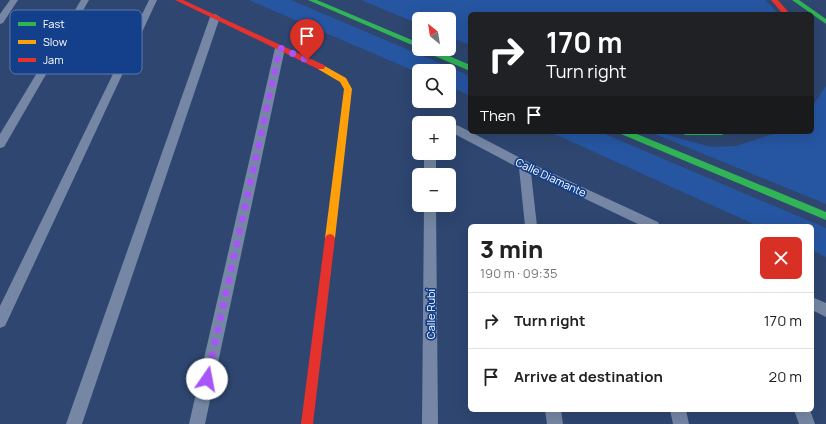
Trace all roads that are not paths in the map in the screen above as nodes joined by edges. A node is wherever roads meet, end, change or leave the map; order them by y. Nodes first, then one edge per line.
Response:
1 (14, 0) edge
2 (85, 0) edge
3 (153, 0) edge
4 (178, 0) edge
5 (311, 0) edge
6 (774, 0) edge
7 (795, 0) edge
8 (79, 10) edge
9 (785, 12) edge
10 (812, 12) edge
11 (814, 13) edge
12 (215, 17) junction
13 (0, 21) edge
14 (826, 22) edge
15 (142, 23) edge
16 (412, 43) edge
17 (280, 48) junction
18 (442, 56) edge
19 (468, 67) edge
20 (41, 74) edge
21 (118, 74) edge
22 (456, 130) edge
23 (629, 134) edge
24 (0, 144) edge
25 (524, 165) junction
26 (430, 212) edge
27 (626, 212) junction
28 (826, 216) edge
29 (531, 224) edge
30 (629, 224) edge
31 (650, 224) edge
32 (814, 304) edge
33 (826, 310) edge
34 (0, 321) edge
35 (553, 412) edge
36 (678, 412) edge
37 (803, 412) edge
38 (74, 424) edge
39 (197, 424) edge
40 (307, 424) edge
41 (430, 424) edge
42 (555, 424) edge
43 (681, 424) edge
44 (807, 424) edge

1 - 13 street
2 - 8 street
3 - 15 street
4 - 12 main road
5 - 16 main road
6 - 9 main road
7 - 10 main road
11 - 14 main road
12 - 17 main road
12 - 38 street
17 - 39 street
17 - 40 main road
18 - 19 main road
20 - 24 street
21 - 34 street
22 - 25 street, Calle Diamante
23 - 28 main road
25 - 27 street, Calle Diamante
25 - 29 street
26 - 41 street, Calle Rubí
27 - 30 street
27 - 31 street, Calle Diamante
32 - 33 street
35 - 42 street
36 - 43 street
37 - 44 street

